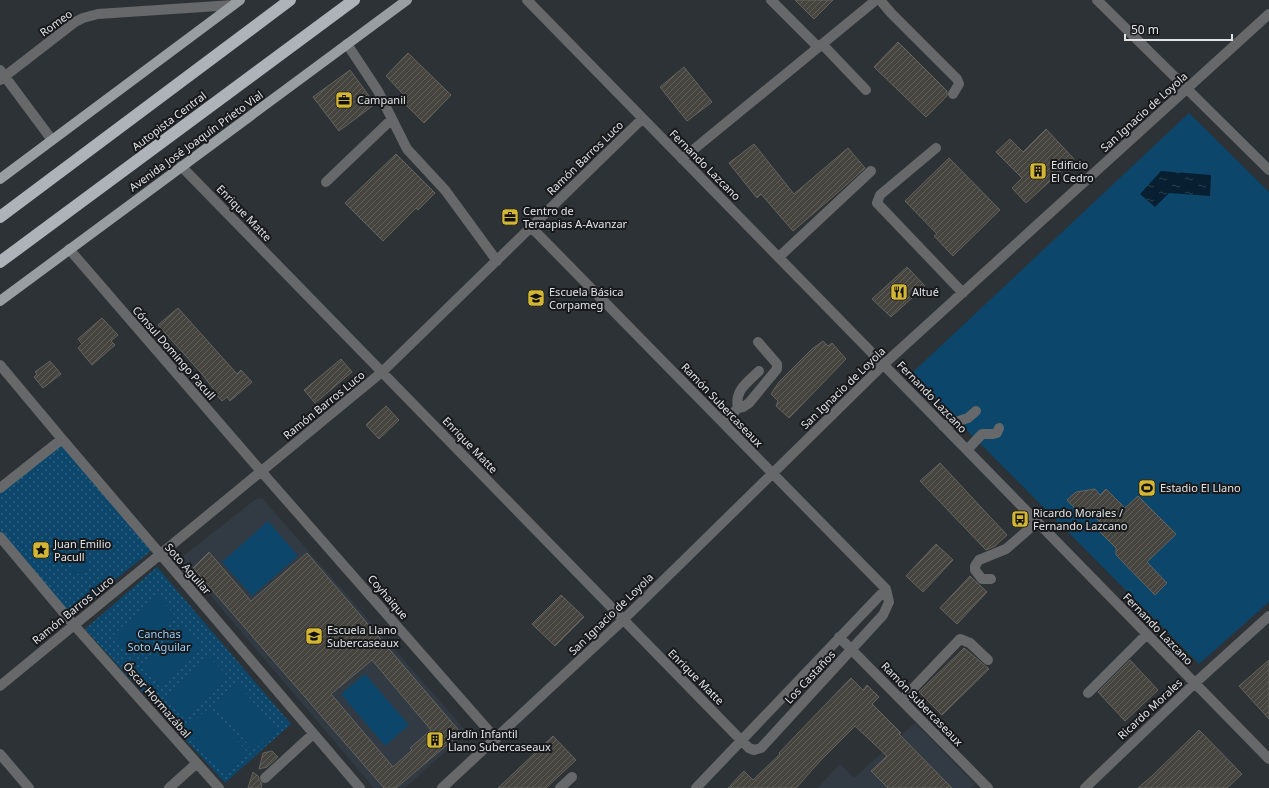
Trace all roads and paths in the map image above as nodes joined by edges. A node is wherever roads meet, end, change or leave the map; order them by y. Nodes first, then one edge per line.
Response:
1 (290, 0) edge
2 (354, 0) edge
3 (407, 0) edge
4 (527, 0) edge
5 (771, 0) edge
6 (876, 0) edge
7 (880, 0) edge
8 (1097, 0) edge
9 (237, 3) edge
10 (1269, 14) edge
11 (347, 44) junction
12 (820, 46) junction
13 (2, 76) edge
14 (1187, 89) junction
15 (866, 90) dead end
16 (952, 94) dead end
17 (392, 119) junction
18 (642, 119) junction
19 (52, 140) junction
20 (936, 148) dead end
21 (682, 159) junction
22 (181, 166) junction
23 (1269, 170) edge
24 (871, 171) dead end
25 (0, 178) edge
26 (326, 182) dead end
27 (0, 216) edge
28 (531, 227) junction
29 (69, 250) junction
30 (779, 257) junction
31 (497, 261) junction
32 (0, 262) edge
33 (963, 293) junction
34 (0, 301) edge
35 (758, 342) dead end
36 (0, 365) edge
37 (883, 365) junction
38 (759, 371) dead end
39 (382, 372) junction
40 (738, 408) junction
41 (976, 411) dead end
42 (723, 423) junction
43 (943, 426) junction
44 (999, 428) dead end
45 (62, 439) junction
46 (967, 450) junction
47 (261, 472) junction
48 (773, 473) junction
49 (0, 488) edge
50 (1037, 522) junction
51 (0, 537) edge
52 (160, 555) junction
53 (991, 579) dead end
54 (886, 588) junction
55 (1269, 616) edge
56 (623, 620) junction
57 (74, 625) junction
58 (1147, 634) junction
59 (839, 637) junction
60 (852, 649) junction
61 (988, 660) dead end
62 (1195, 683) junction
63 (0, 686) edge
64 (1088, 692) dead end
65 (902, 700) junction
66 (313, 734) junction
67 (496, 738) junction
68 (741, 740) junction
69 (0, 754) edge
70 (1269, 759) edge
71 (197, 763) junction
72 (572, 777) dead end
73 (265, 778) dead end
74 (449, 786) edge
75 (29, 788) edge
76 (168, 788) edge
77 (219, 788) edge
78 (360, 788) edge
79 (560, 788) edge
80 (696, 788) edge
81 (988, 788) edge
82 (1085, 788) edge

1 - 27 highway
2 - 32 highway, Autopista Central
3 - 11 main road, Avenida José Joaquín Prieto Vial
4 - 18 street, Fernando Lazcano
5 - 12 street
6 - 12 street
7 - 16 street
8 - 14 street
9 - 13 street, Romeo
9 - 19 main road
10 - 14 street, San Ignacio de Loyola
11 - 17 street
11 - 22 main road, Avenida José Joaquín Prieto Vial
12 - 15 street
12 - 21 street
13 - 19 street
14 - 23 street
14 - 33 street, San Ignacio de Loyola
17 - 26 street
17 - 31 street
18 - 21 street, Fernando Lazcano
18 - 28 street, Ramón Barros Luco
19 - 25 main road
20 - 33 street
21 - 30 street, Fernando Lazcano
22 - 29 main road, Avenida José Joaquín Prieto Vial
22 - 39 street, Enrique Matte
24 - 30 street
28 - 31 street, Ramón Barros Luco
28 - 42 street, Ramón Subercaseaux
29 - 34 main road, Avenida José Joaquín Prieto Vial
29 - 47 street, Cónsul Domingo Pacull
30 - 37 street, Fernando Lazcano
31 - 39 street, Ramón Barros Luco
33 - 37 street, San Ignacio de Loyola
35 - 40 street
36 - 45 street, Soto Aguilar
37 - 43 street, Fernando Lazcano
37 - 48 street, San Ignacio de Loyola
38 - 40 street
39 - 47 street, Ramón Barros Luco
39 - 56 street, Enrique Matte
40 - 42 street
41 - 43 street
42 - 48 street, Ramón Subercaseaux
43 - 46 street, Fernando Lazcano
44 - 46 street
45 - 49 street
45 - 52 street, Soto Aguilar
46 - 50 street, Fernando Lazcano
47 - 52 street, Ramón Barros Luco
47 - 67 street, Coyhaique
48 - 54 street, Ramón Subercaseaux
48 - 56 street, San Ignacio de Loyola
50 - 53 street
50 - 58 street, Fernando Lazcano
51 - 57 street, Óscar Hormazábal
52 - 57 street, Ramón Barros Luco
52 - 66 street, Soto Aguilar
54 - 59 street, Los Castaños
54 - 60 street, Los Castaños
55 - 62 street, Ricardo Morales
56 - 67 street, San Ignacio de Loyola
56 - 68 street, Enrique Matte
57 - 63 street, Ramón Barros Luco
57 - 71 street, Óscar Hormazábal
58 - 62 street, Fernando Lazcano
58 - 64 street
59 - 60 street, Ramón Subercaseaux
59 - 68 street, Los Castaños
60 - 65 street, Ramón Subercaseaux
60 - 68 street, Los Castaños
61 - 65 street
62 - 70 street, Fernando Lazcano
62 - 82 street, Ricardo Morales
65 - 81 street, Ramón Subercaseaux
66 - 73 street
66 - 78 street, Soto Aguilar
67 - 74 street, San Ignacio de Loyola
68 - 80 street, Los Castaños
69 - 75 street
71 - 76 street
71 - 77 street, Óscar Hormazábal
72 - 79 street

